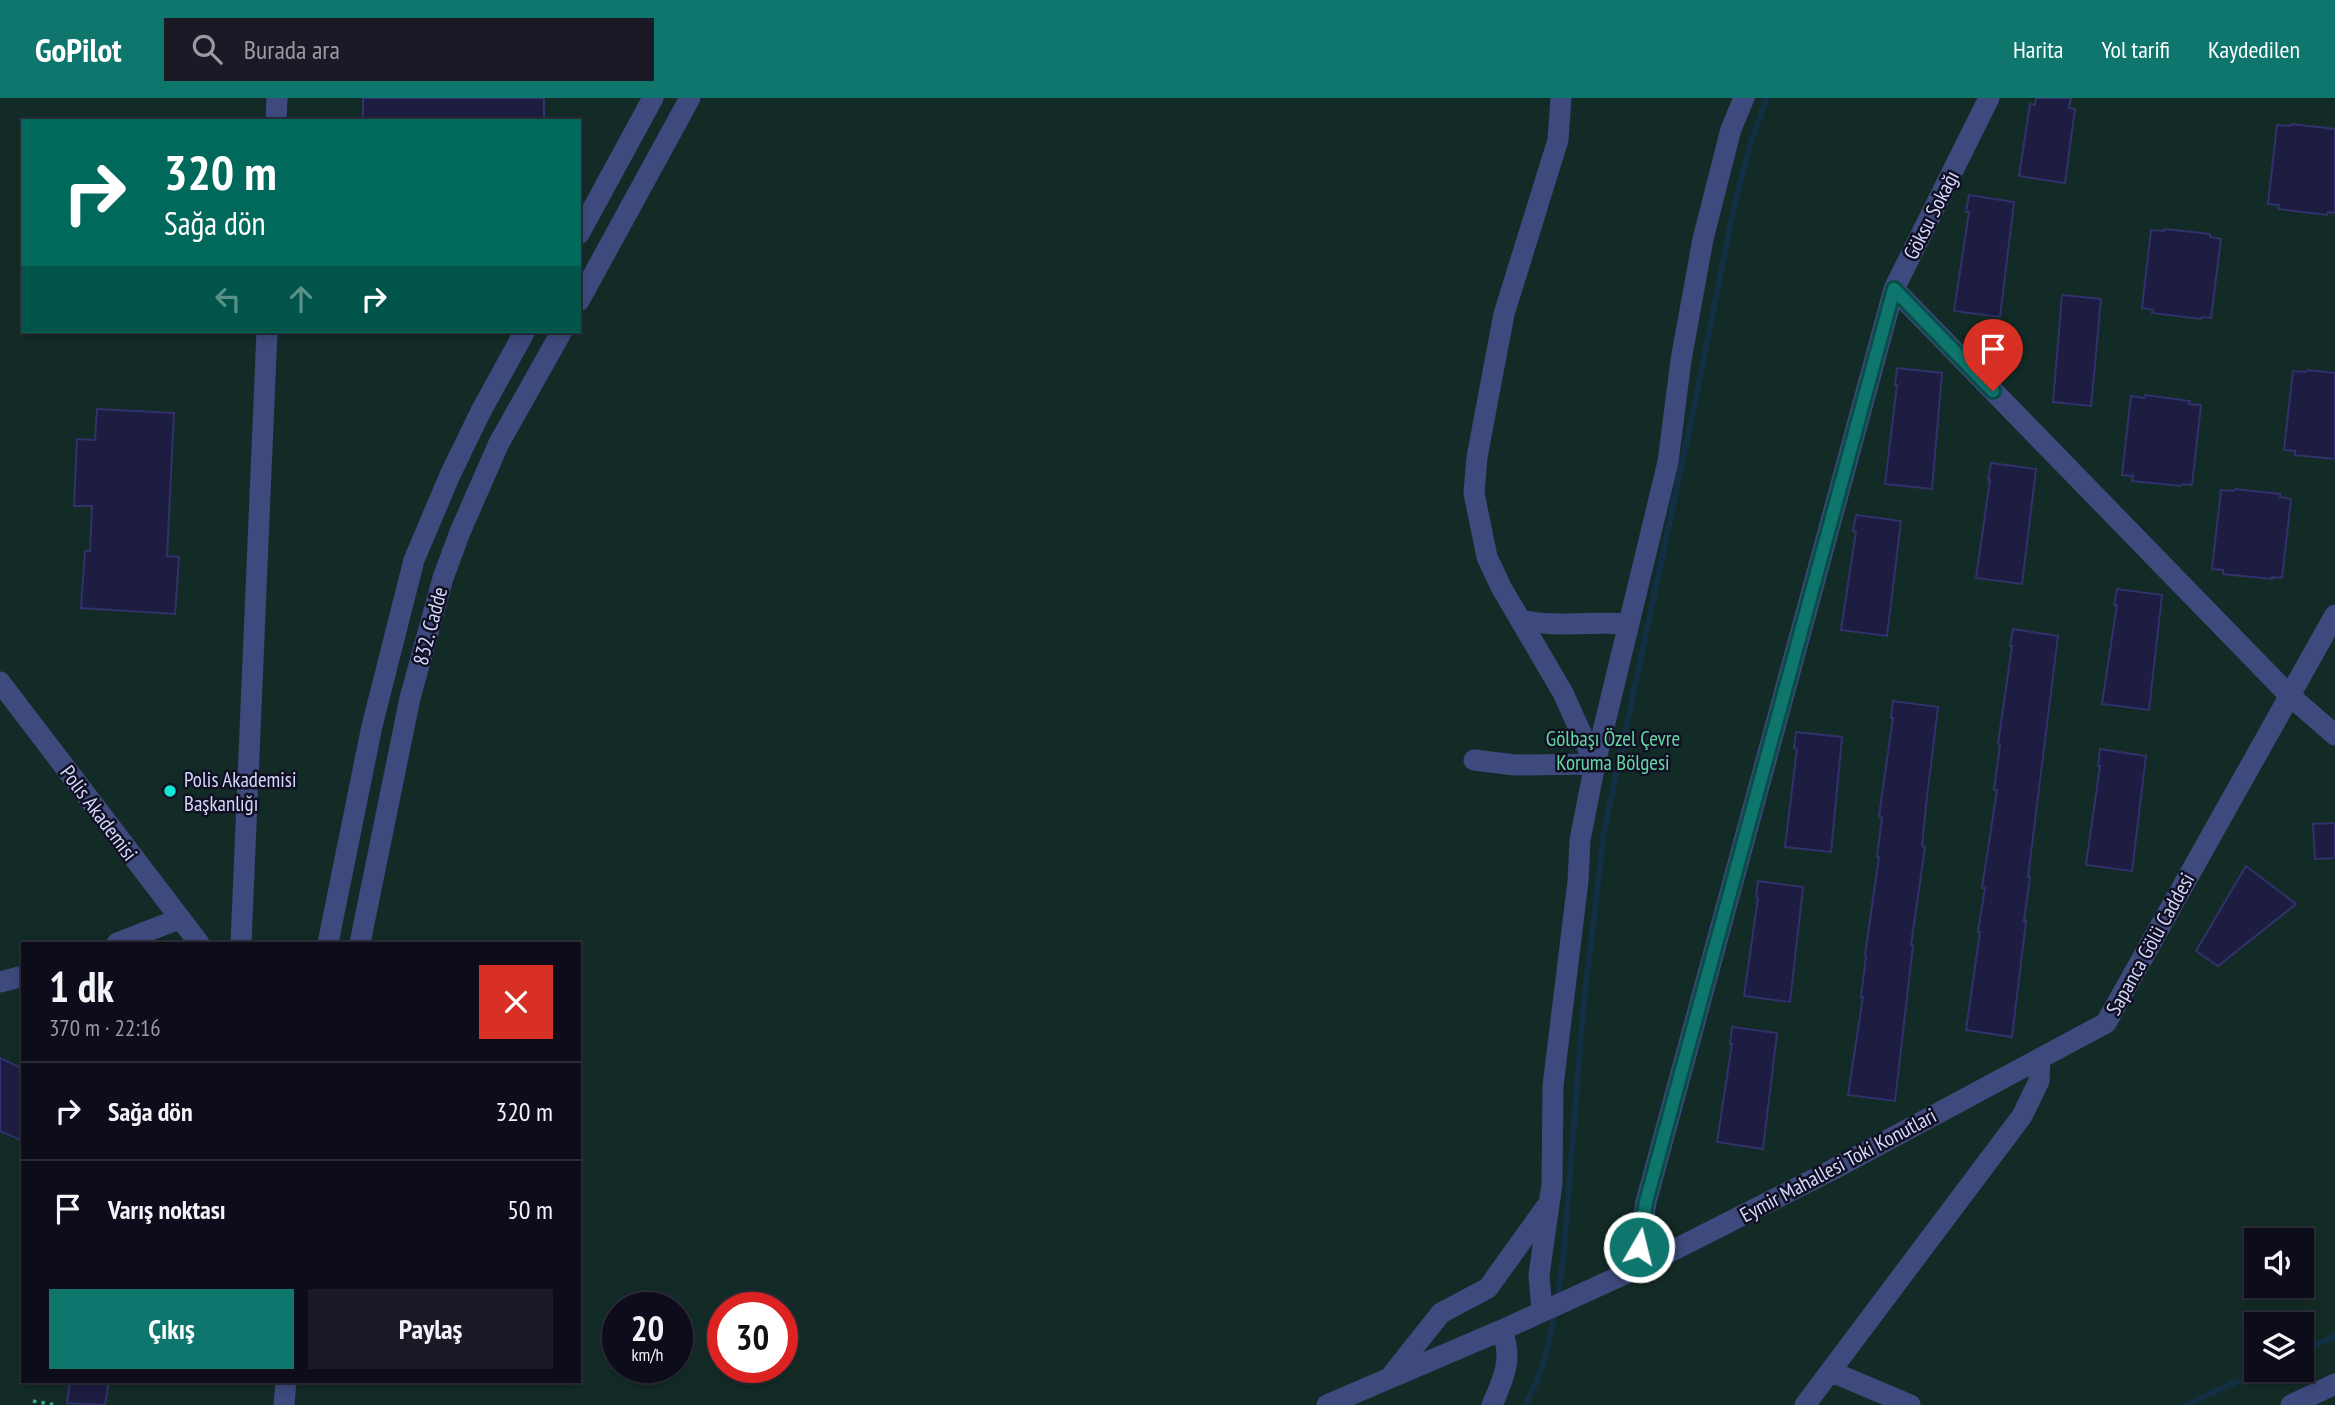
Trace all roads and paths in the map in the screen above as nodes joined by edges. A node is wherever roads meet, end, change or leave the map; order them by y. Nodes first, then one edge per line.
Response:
1 (277, 98) edge
2 (653, 98) edge
3 (690, 98) edge
4 (1561, 98) edge
5 (1744, 98) edge
6 (1989, 98) edge
7 (276, 119) edge
8 (597, 202) junction
9 (626, 218) junction
10 (581, 230) edge
11 (1894, 289) junction
12 (581, 297) edge
13 (267, 333) edge
14 (524, 333) edge
15 (561, 333) edge
16 (2335, 615) edge
17 (1521, 620) junction
18 (1628, 624) junction
19 (0, 682) edge
20 (2289, 695) junction
21 (2335, 735) edge
22 (1474, 761) dead end
23 (1595, 764) junction
24 (180, 919) junction
25 (120, 942) edge
26 (198, 942) edge
27 (241, 942) edge
28 (328, 942) edge
29 (360, 942) edge
30 (21, 977) edge
31 (0, 982) edge
32 (2040, 1059) junction
33 (1549, 1202) junction
34 (1636, 1269) junction
35 (1542, 1312) junction
36 (1502, 1330) junction
37 (1832, 1372) junction
38 (1388, 1379) junction
39 (286, 1383) edge
40 (2335, 1384) edge
41 (33, 1401) dead end
42 (56, 1405) edge
43 (284, 1405) edge
44 (1326, 1405) edge
45 (1492, 1405) edge
46 (1805, 1405) edge
47 (1910, 1405) edge
48 (2291, 1405) edge

1 - 7 street
2 - 8 street
3 - 9 street
4 - 17 street
5 - 18 street
6 - 11 street, Göksu Sokağı
8 - 9 street
8 - 10 street
9 - 12 street
11 - 20 street
11 - 34 street, Göksu Sokağı
13 - 27 street
14 - 28 street, 832. Cadde
15 - 29 street, 832. Cadde
16 - 20 street, Sapanca Gölü Caddesi
17 - 18 street
17 - 23 street
18 - 23 street
19 - 24 street, Polis Akademisi
20 - 21 street
20 - 32 street, Sapanca Gölü Caddesi
22 - 23 street
23 - 33 street
24 - 25 street
24 - 26 street, Polis Akademisi
30 - 31 street
32 - 34 street, Eymir Mahallesi Toki Konutlari
32 - 37 street
33 - 35 street
33 - 38 street
34 - 35 street, Eymir Mahallesi Toki Konutlari
35 - 36 street, Eymir Mahallesi Toki Konutlari
36 - 38 street, Eymir Mahallesi Toki Konutlari
36 - 45 street
37 - 46 street
37 - 47 street
38 - 44 street, Eymir Mahallesi Toki Konutlari
39 - 43 street
40 - 48 street
41 - 42 path

